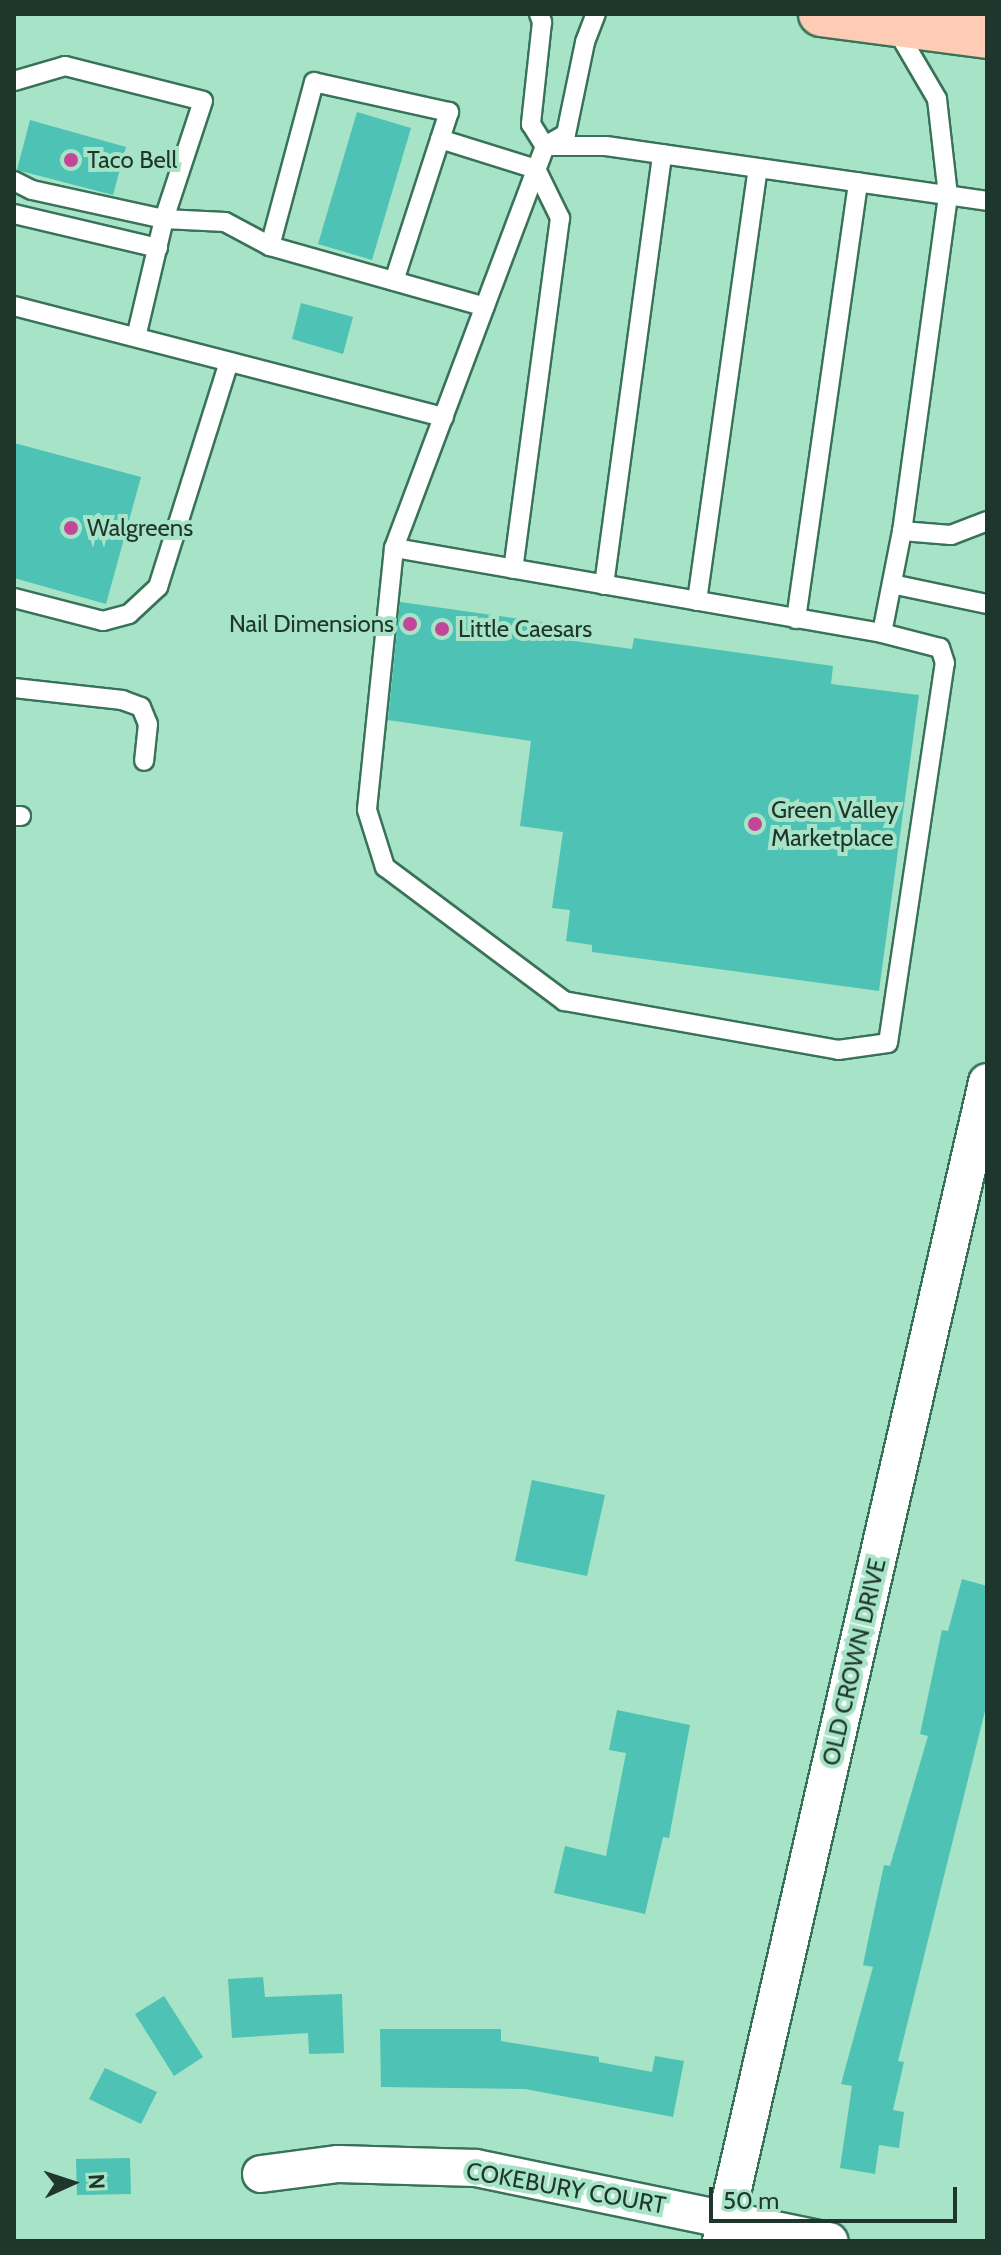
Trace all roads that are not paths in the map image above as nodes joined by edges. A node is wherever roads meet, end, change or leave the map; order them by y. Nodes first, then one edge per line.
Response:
1 (539, 14) edge
2 (596, 14) edge
3 (821, 14) edge
4 (893, 23) junction
5 (987, 36) edge
6 (14, 81) edge
7 (440, 139) junction
8 (545, 146) junction
9 (662, 154) junction
10 (758, 168) junction
11 (536, 169) junction
12 (14, 181) edge
13 (858, 182) junction
14 (948, 196) junction
15 (987, 201) edge
16 (14, 214) edge
17 (164, 219) junction
18 (270, 246) junction
19 (158, 248) junction
20 (394, 281) junction
21 (14, 306) edge
22 (485, 307) junction
23 (136, 337) junction
24 (229, 362) junction
25 (444, 417) junction
26 (987, 521) edge
27 (902, 531) junction
28 (394, 548) junction
29 (513, 569) junction
30 (892, 584) junction
31 (604, 585) junction
32 (14, 598) edge
33 (697, 601) junction
34 (987, 604) edge
35 (796, 619) junction
36 (882, 633) junction
37 (14, 688) edge
38 (144, 761) dead end
39 (987, 1082) edge
40 (261, 2174) dead end
41 (723, 2230) edge
42 (830, 2241) edge

1 - 8 lane
2 - 8 lane
3 - 4 main road
4 - 5 main road
4 - 14 lane
6 - 17 lane
7 - 11 lane
7 - 18 lane
7 - 20 lane
8 - 9 lane
8 - 11 lane
9 - 10 lane
9 - 31 lane
10 - 13 lane
10 - 33 lane
11 - 22 lane
11 - 29 lane
12 - 17 lane
13 - 14 lane
13 - 35 lane
14 - 15 lane
14 - 27 lane
16 - 19 lane
17 - 18 lane
17 - 19 lane
18 - 20 lane
19 - 23 lane
20 - 22 lane
21 - 23 lane
22 - 25 lane
23 - 24 lane
24 - 25 lane
24 - 32 lane
25 - 28 lane
26 - 27 lane
27 - 30 lane
28 - 29 lane
28 - 36 lane
29 - 31 lane
30 - 34 lane
30 - 36 lane
31 - 33 lane
33 - 35 lane
35 - 36 lane
37 - 38 lane
39 - 41 street, OLD CROWN DRIVE
40 - 41 street, COKEBURY COURT
41 - 42 street, COKEBURY COURT

